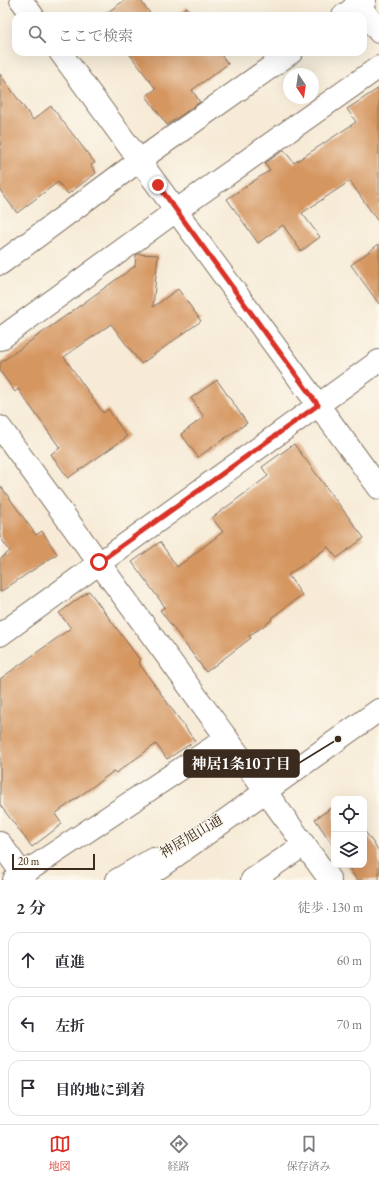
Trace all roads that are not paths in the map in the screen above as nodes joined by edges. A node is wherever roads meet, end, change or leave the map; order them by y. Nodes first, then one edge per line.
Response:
1 (22, 0) edge
2 (30, 12) edge
3 (367, 18) edge
4 (379, 32) edge
5 (63, 56) edge
6 (286, 56) edge
7 (379, 67) edge
8 (140, 160) junction
9 (177, 210) junction
10 (0, 264) edge
11 (0, 339) edge
12 (379, 361) edge
13 (318, 405) junction
14 (0, 427) edge
15 (379, 488) edge
16 (99, 562) junction
17 (0, 635) edge
18 (379, 710) edge
19 (227, 738) junction
20 (266, 792) junction
21 (0, 843) edge
22 (304, 845) junction
23 (18, 877) edge
24 (117, 880) edge
25 (142, 880) edge
26 (252, 880) edge
27 (330, 880) edge

1 - 2 street
3 - 4 street
5 - 8 street
6 - 8 street
7 - 9 street
8 - 9 street
8 - 10 street
9 - 11 street
9 - 13 street
12 - 13 street
13 - 15 street
13 - 16 street
14 - 16 street
16 - 17 street
16 - 19 street
18 - 20 street, 神居旭山通
19 - 20 street
19 - 23 street
20 - 22 street
20 - 24 street, 神居旭山通
20 - 25 street, 神居旭山通
21 - 23 street
22 - 26 street
22 - 27 street

